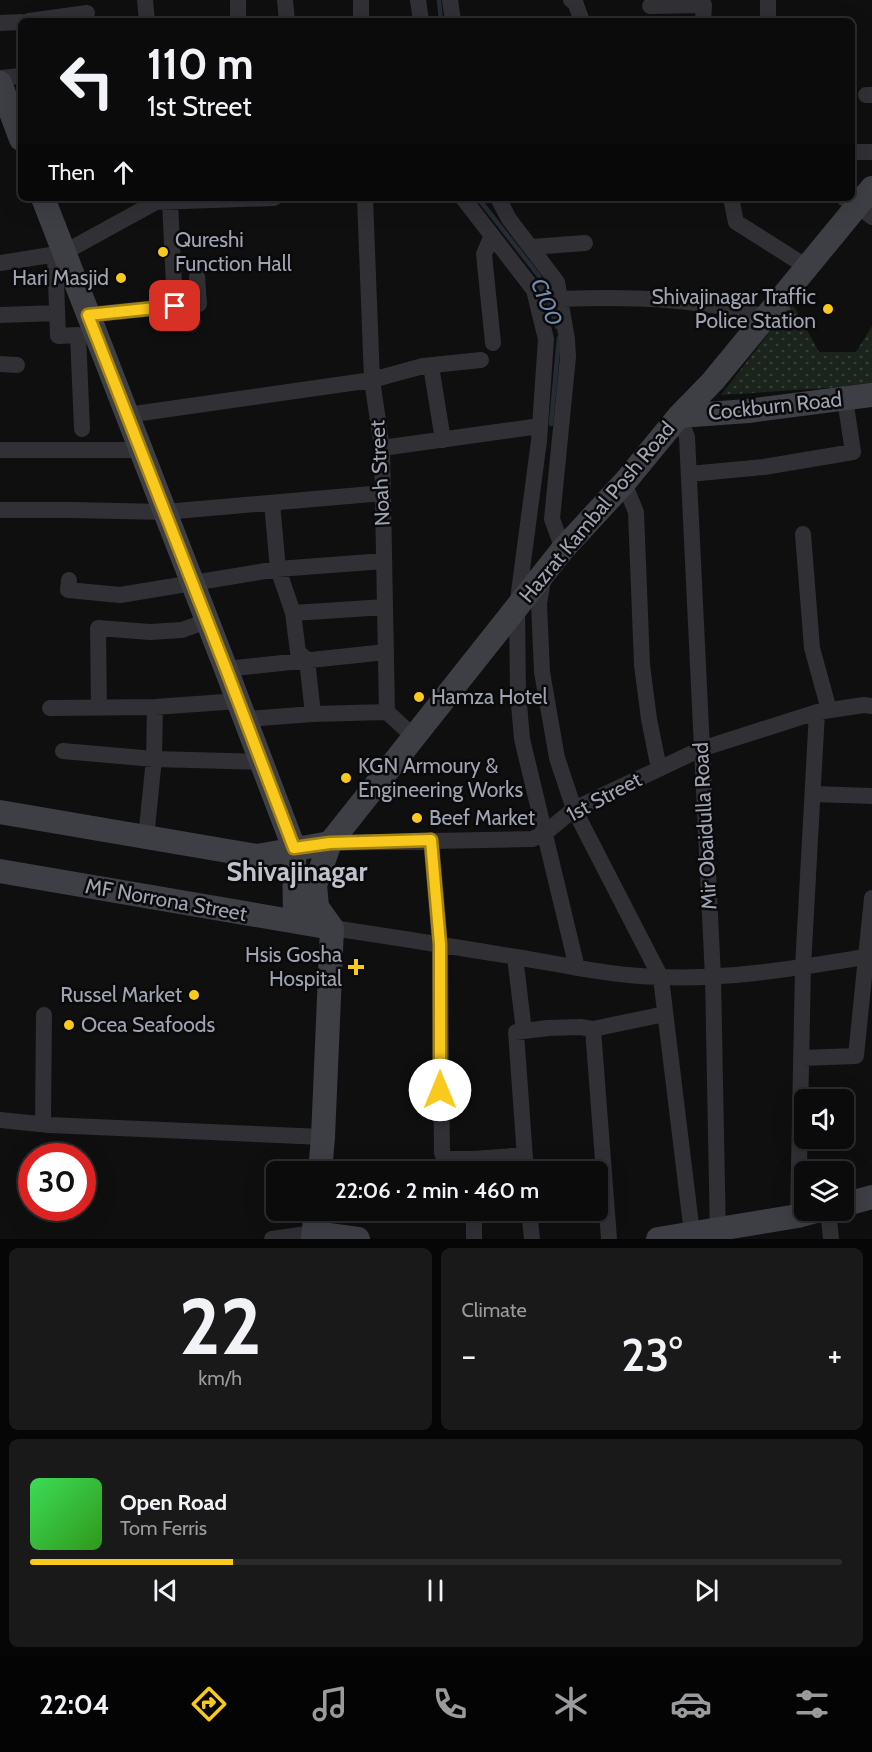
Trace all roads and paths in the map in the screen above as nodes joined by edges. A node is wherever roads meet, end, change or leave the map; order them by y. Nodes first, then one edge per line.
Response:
1 (145, 0) edge
2 (238, 0) edge
3 (285, 0) edge
4 (361, 0) edge
5 (418, 0) edge
6 (450, 0) edge
7 (572, 0) edge
8 (768, 0) edge
9 (650, 6) dead end
10 (87, 11) edge
11 (46, 18) edge
12 (147, 18) edge
13 (238, 18) edge
14 (287, 18) edge
15 (361, 18) edge
16 (421, 18) edge
17 (453, 18) edge
18 (581, 18) edge
19 (703, 18) edge
20 (768, 18) edge
21 (18, 22) edge
22 (0, 23) edge
23 (18, 76) edge
24 (0, 78) edge
25 (0, 83) edge
26 (18, 131) edge
27 (855, 152) edge
28 (872, 152) edge
29 (44, 201) edge
30 (181, 201) edge
31 (365, 201) edge
32 (465, 201) edge
33 (500, 201) edge
34 (732, 201) edge
35 (170, 202) junction
36 (861, 202) edge
37 (137, 205) edge
38 (492, 235) junction
39 (585, 243) dead end
40 (531, 247) junction
41 (59, 253) junction
42 (0, 263) edge
43 (807, 267) junction
44 (197, 276) dead end
45 (560, 298) junction
46 (175, 306) junction
47 (57, 313) junction
48 (0, 315) edge
49 (88, 315) junction
50 (766, 317) junction
51 (493, 343) dead end
52 (481, 360) dead end
53 (431, 366) junction
54 (372, 380) junction
55 (713, 381) junction
56 (872, 395) edge
57 (845, 399) junction
58 (748, 411) junction
59 (127, 416) junction
60 (679, 416) junction
61 (540, 426) junction
62 (82, 429) dead end
63 (443, 440) junction
64 (382, 448) junction
65 (0, 450) edge
66 (140, 450) junction
67 (689, 474) junction
68 (624, 483) junction
69 (383, 493) junction
70 (272, 503) junction
71 (0, 510) edge
72 (165, 512) junction
73 (803, 534) dead end
74 (563, 549) junction
75 (384, 561) junction
76 (278, 569) junction
77 (545, 570) junction
78 (69, 580) dead end
79 (193, 585) junction
80 (386, 607) junction
81 (518, 607) junction
82 (293, 613) junction
83 (207, 621) junction
84 (387, 652) junction
85 (307, 660) junction
86 (226, 669) junction
87 (869, 701) edge
88 (155, 707) junction
89 (50, 708) dead end
90 (99, 708) junction
91 (242, 710) junction
92 (823, 711) junction
93 (387, 712) junction
94 (313, 714) junction
95 (413, 736) junction
96 (701, 749) junction
97 (63, 751) dead end
98 (154, 759) junction
99 (262, 762) junction
100 (659, 769) junction
101 (814, 794) junction
102 (872, 796) edge
103 (574, 810) junction
104 (0, 812) edge
105 (544, 834) junction
106 (146, 838) junction
107 (431, 840) junction
108 (330, 843) junction
109 (294, 848) junction
110 (0, 871) edge
111 (872, 898) edge
112 (295, 921) junction
113 (332, 928) junction
114 (440, 944) junction
115 (515, 957) junction
116 (868, 957) edge
117 (803, 967) junction
118 (577, 968) junction
119 (712, 977) junction
120 (661, 978) junction
121 (665, 1014) junction
122 (44, 1015) dead end
123 (593, 1029) junction
124 (524, 1031) junction
125 (864, 1055) edge
126 (801, 1058) junction
127 (0, 1120) edge
128 (43, 1124) junction
129 (323, 1137) junction
130 (321, 1161) edge
131 (455, 1161) edge
132 (525, 1161) edge
133 (806, 1161) edge
134 (872, 1197) edge
135 (854, 1202) edge
136 (794, 1216) edge
137 (474, 1221) edge
138 (530, 1221) edge
139 (829, 1221) edge
140 (315, 1230) edge
141 (692, 1233) junction
142 (718, 1234) edge
143 (663, 1238) edge
144 (272, 1239) edge
145 (358, 1239) edge
146 (474, 1239) edge
147 (532, 1239) edge
148 (609, 1239) edge
149 (658, 1239) edge
150 (831, 1239) edge

1 - 12 street
2 - 13 street
3 - 14 street
4 - 15 street
5 - 16 street
6 - 17 street
7 - 18 street
8 - 20 street
9 - 19 street
10 - 11 street
21 - 22 street
23 - 24 street
25 - 26 street
27 - 28 street
29 - 41 street
30 - 35 street
31 - 54 street, Noah Street
32 - 38 street
33 - 40 street
34 - 43 street
35 - 37 street
35 - 46 street
36 - 43 street, Hazrat Kambal Posh Road
37 - 41 street
38 - 51 street
38 - 61 street
39 - 40 street
40 - 45 street
41 - 42 street
41 - 47 street
41 - 49 street
43 - 50 street, Hazrat Kambal Posh Road
44 - 46 street
45 - 50 street
45 - 74 street
46 - 49 street
47 - 48 street
47 - 62 street
49 - 59 street
50 - 55 street, Hazrat Kambal Posh Road
52 - 53 street
53 - 54 street
53 - 63 street
54 - 59 street
54 - 64 street, Noah Street
55 - 58 street
55 - 60 street, Hazrat Kambal Posh Road
56 - 57 street, Cockburn Road
57 - 58 street, Cockburn Road
57 - 67 street
58 - 60 street, Cockburn Road
59 - 66 street
60 - 67 street, Mir Obaidulla Road
60 - 68 street, Hazrat Kambal Posh Road
61 - 63 street
61 - 81 street
63 - 64 street
64 - 69 street, Noah Street
65 - 66 street
66 - 72 street
67 - 96 street, Mir Obaidulla Road
68 - 74 street, Hazrat Kambal Posh Road
68 - 100 street
69 - 70 street
69 - 75 street, Noah Street
70 - 72 street
70 - 76 street
71 - 72 street
72 - 79 street
73 - 92 street
74 - 77 street, Hazrat Kambal Posh Road
75 - 76 street
75 - 80 street, Noah Street
76 - 79 street
76 - 82 street
77 - 81 street, Hazrat Kambal Posh Road
77 - 103 street
78 - 79 street
79 - 83 street
80 - 82 street
80 - 84 street, Noah Street
81 - 95 street, Hazrat Kambal Posh Road
81 - 105 street
82 - 85 street
83 - 86 street
83 - 90 street
84 - 85 street
84 - 93 street, Noah Street
85 - 86 street
85 - 94 street
86 - 91 street
87 - 92 street, 1st Street
88 - 90 street
88 - 91 street
88 - 98 street
89 - 90 street
91 - 94 street
91 - 99 street
92 - 96 street, 1st Street
92 - 101 street
93 - 94 street
93 - 95 street
95 - 108 street, Hazrat Kambal Posh Road
96 - 100 street, 1st Street
96 - 119 street, Mir Obaidulla Road
97 - 98 street
98 - 99 street
98 - 106 street
99 - 109 street
100 - 103 street, 1st Street
101 - 102 street
101 - 117 street
103 - 105 street, 1st Street
103 - 120 street
104 - 106 street
105 - 107 street, 1st Street
105 - 118 street
106 - 109 street
107 - 108 street, 1st Street
107 - 114 street
108 - 109 street
108 - 113 street, Hazrat Kambal Posh Road
109 - 112 street
110 - 112 street, MF Norrona Street
111 - 116 street
112 - 113 street, MF Norrona Street
113 - 114 street
113 - 129 street
114 - 115 street
114 - 131 street
115 - 118 street
115 - 124 street
116 - 117 street
116 - 125 street
117 - 119 street
117 - 126 street
118 - 120 street
119 - 120 street
119 - 142 street, Mir Obaidulla Road
120 - 121 street
121 - 123 street
121 - 141 street
122 - 128 street
123 - 124 street
123 - 148 street
124 - 132 street
125 - 126 street
126 - 133 street
127 - 128 street
128 - 129 street
129 - 130 street
134 - 135 street
136 - 142 street
137 - 146 street
138 - 147 street
139 - 150 street
140 - 144 street
140 - 145 street
141 - 142 street
141 - 143 street
143 - 149 street

